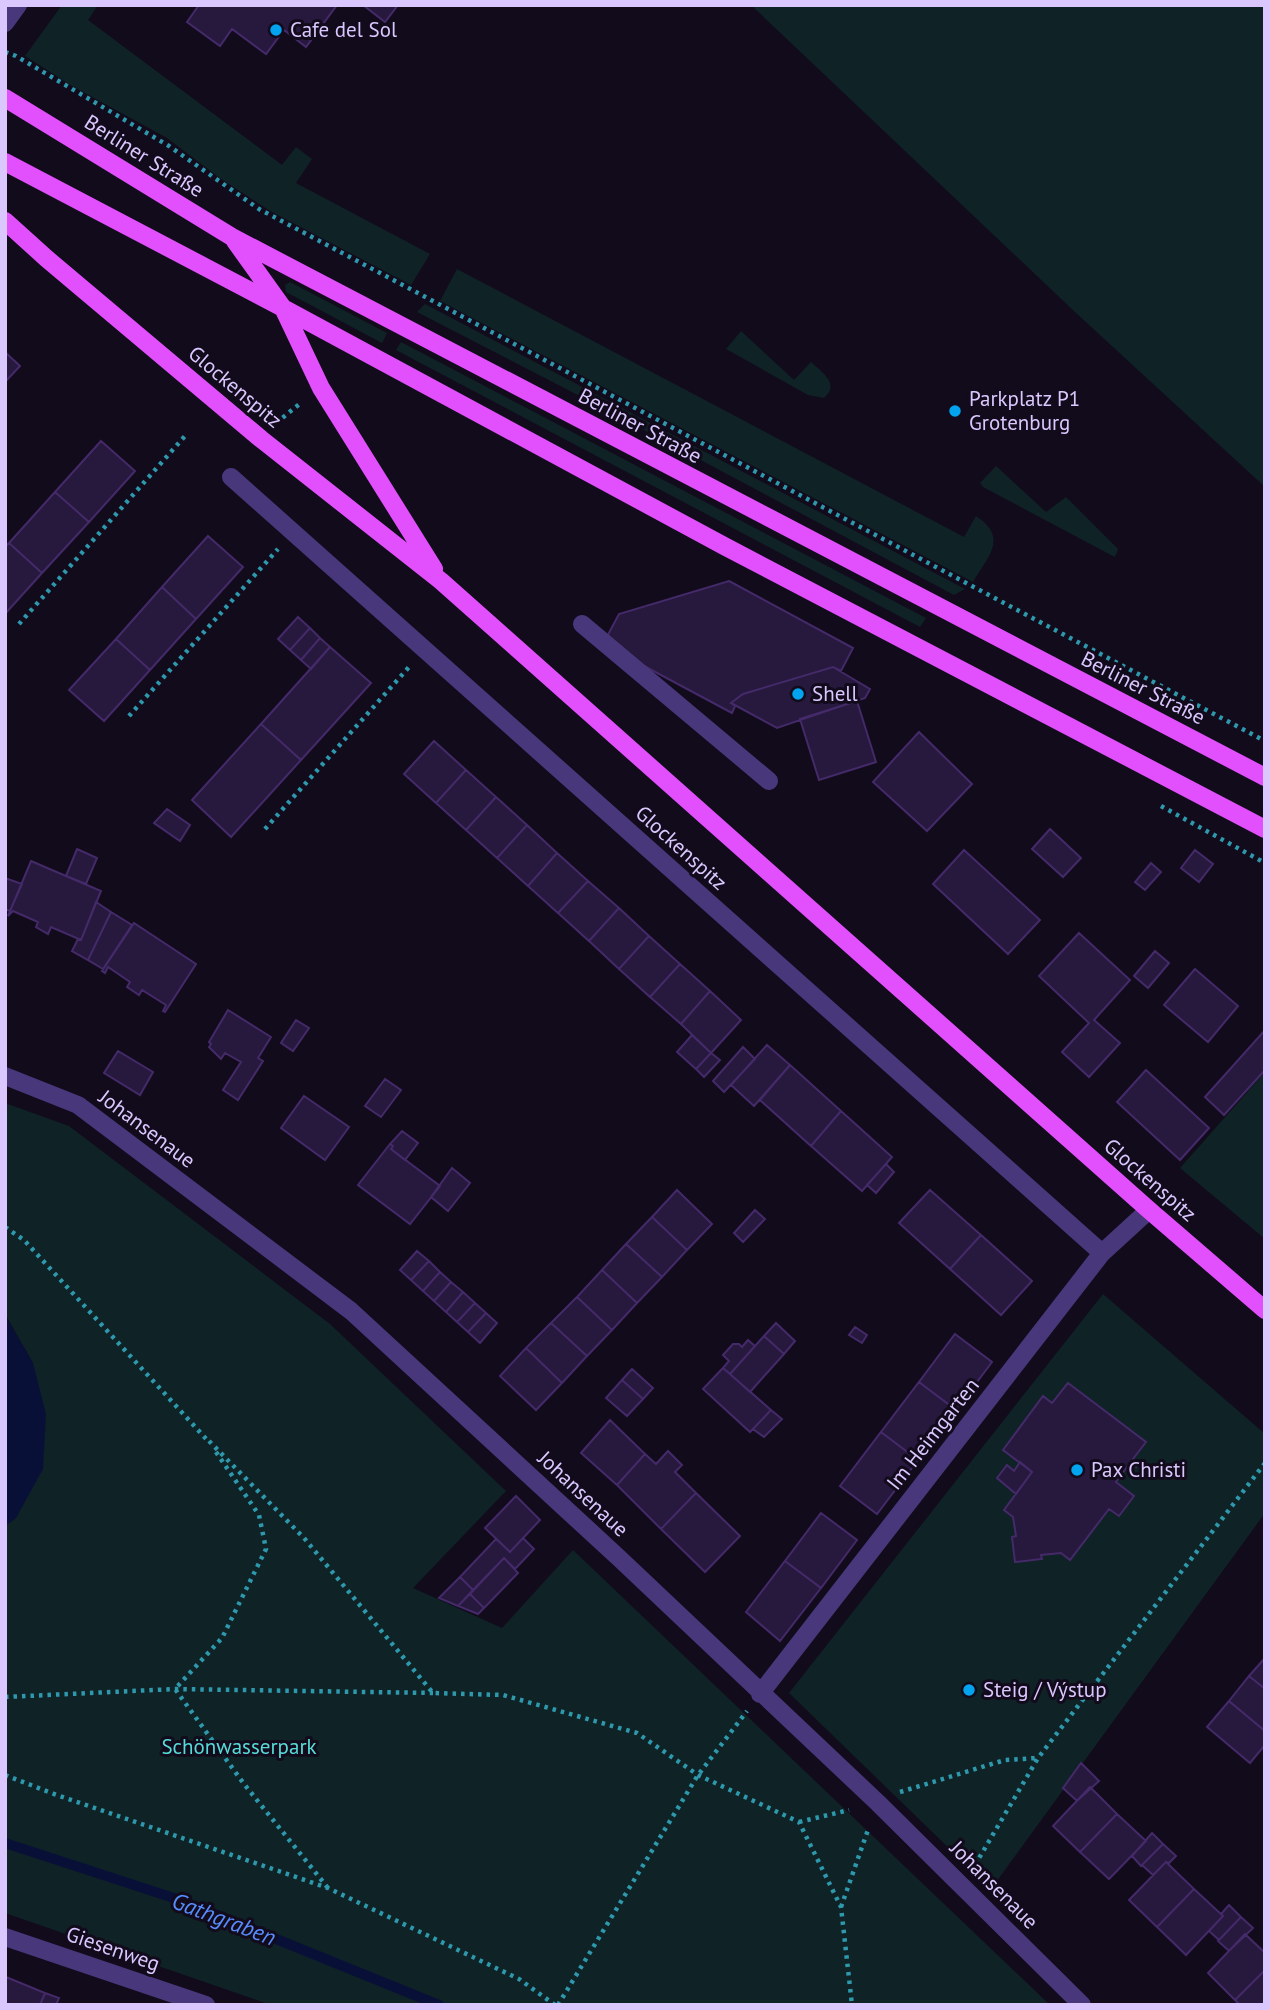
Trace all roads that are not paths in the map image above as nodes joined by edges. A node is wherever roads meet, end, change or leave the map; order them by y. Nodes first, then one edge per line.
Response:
1 (18, 5) edge
2 (5, 23) edge
3 (5, 98) edge
4 (5, 162) edge
5 (5, 221) edge
6 (232, 237) junction
7 (284, 308) junction
8 (230, 477) dead end
9 (441, 581) junction
10 (582, 624) dead end
11 (1265, 777) edge
12 (769, 781) dead end
13 (1265, 829) edge
14 (5, 1076) edge
15 (1149, 1210) junction
16 (1102, 1253) junction
17 (1265, 1310) edge
18 (760, 1694) junction
19 (5, 1937) edge
20 (206, 2005) edge
21 (1082, 2005) edge

1 - 2 street
3 - 6 main road, Berliner Straße
4 - 7 main road
5 - 9 main road, Glockenspitz
6 - 7 main road, Glockenspitz
6 - 11 main road, Berliner Straße
7 - 9 main road, Glockenspitz
7 - 13 main road
8 - 16 street, Glockenspitz
9 - 15 main road, Glockenspitz
10 - 12 street
14 - 18 street, Johansenaue
15 - 16 street, Im Heimgarten
15 - 17 main road, Glockenspitz
16 - 18 street, Im Heimgarten
18 - 21 street, Johansenaue
19 - 20 street, Giesenweg

